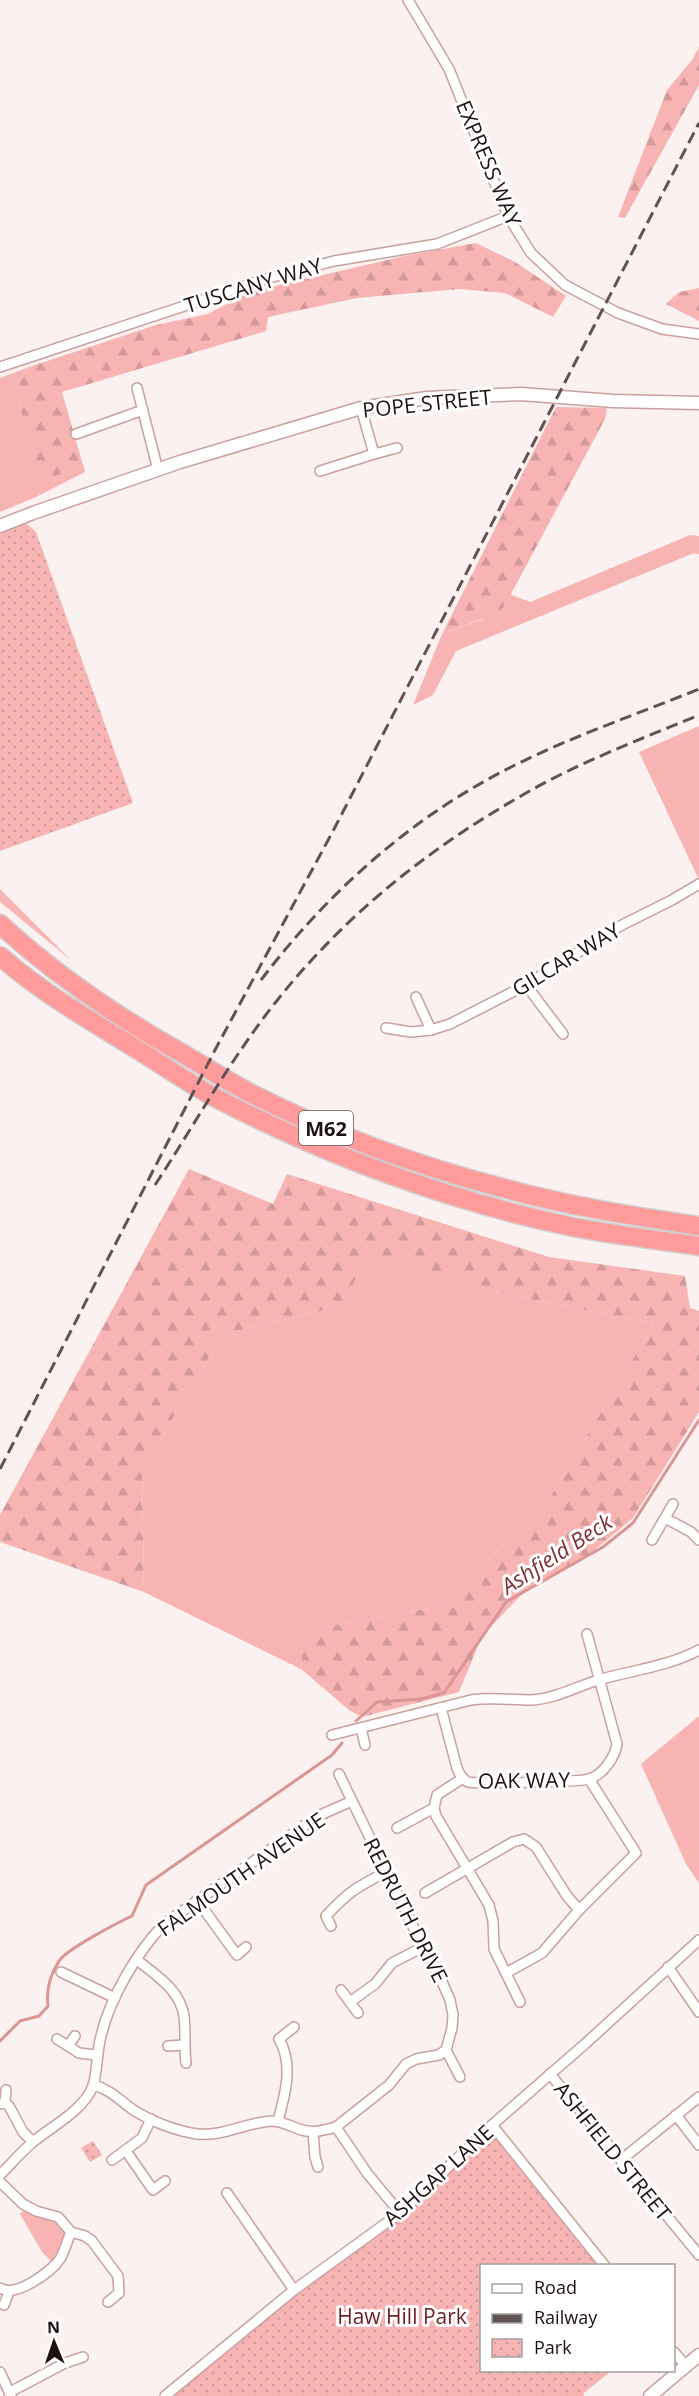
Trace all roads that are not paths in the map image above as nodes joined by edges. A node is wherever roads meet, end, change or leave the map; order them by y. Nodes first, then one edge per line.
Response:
1 (408, 0) edge
2 (508, 216) junction
3 (699, 334) edge
4 (0, 367) edge
5 (136, 388) dead end
6 (699, 404) edge
7 (361, 408) junction
8 (143, 410) junction
9 (76, 434) dead end
10 (397, 448) dead end
11 (374, 454) junction
12 (158, 470) junction
13 (320, 471) dead end
14 (0, 526) edge
15 (699, 884) edge
16 (0, 924) edge
17 (0, 956) edge
18 (526, 985) junction
19 (416, 996) dead end
20 (386, 1028) dead end
21 (430, 1030) junction
22 (563, 1034) dead end
23 (699, 1226) edge
24 (699, 1246) edge
25 (673, 1504) dead end
26 (665, 1518) junction
27 (652, 1540) dead end
28 (699, 1540) edge
29 (587, 1634) dead end
30 (699, 1650) edge
31 (600, 1679) junction
32 (441, 1708) junction
33 (361, 1728) junction
34 (332, 1735) dead end
35 (365, 1746) dead end
36 (339, 1774) dead end
37 (463, 1778) junction
38 (589, 1779) junction
39 (351, 1801) junction
40 (434, 1808) junction
41 (397, 1828) dead end
42 (467, 1868) junction
43 (386, 1872) junction
44 (425, 1893) dead end
45 (197, 1900) junction
46 (579, 1910) junction
47 (331, 1926) dead end
48 (699, 1940) edge
49 (246, 1947) dead end
50 (423, 1947) junction
51 (137, 1960) junction
52 (668, 1967) junction
53 (60, 1972) dead end
54 (506, 1973) junction
55 (341, 1990) dead end
56 (115, 1998) junction
57 (350, 2002) junction
58 (520, 2002) dead end
59 (699, 2012) edge
60 (358, 2013) dead end
61 (294, 2027) dead end
62 (75, 2036) dead end
63 (57, 2039) dead end
64 (68, 2046) junction
65 (168, 2046) dead end
66 (184, 2046) junction
67 (446, 2050) junction
68 (96, 2055) junction
69 (186, 2063) dead end
70 (550, 2074) junction
71 (460, 2077) dead end
72 (93, 2085) junction
73 (6, 2090) dead end
74 (699, 2097) edge
75 (2, 2103) edge
76 (676, 2115) junction
77 (151, 2119) junction
78 (278, 2121) junction
79 (492, 2125) junction
80 (336, 2127) junction
81 (313, 2132) junction
82 (33, 2142) junction
83 (699, 2145) edge
84 (126, 2151) junction
85 (112, 2160) dead end
86 (621, 2160) junction
87 (318, 2167) dead end
88 (0, 2175) edge
89 (165, 2181) dead end
90 (0, 2182) edge
91 (227, 2193) dead end
92 (400, 2212) junction
93 (71, 2232) junction
94 (699, 2255) edge
95 (603, 2264) edge
96 (4, 2290) edge
97 (294, 2290) junction
98 (119, 2293) junction
99 (130, 2298) dead end
100 (108, 2302) dead end
101 (4, 2305) dead end
102 (675, 2353) edge
103 (698, 2356) edge
104 (83, 2357) dead end
105 (686, 2366) junction
106 (0, 2372) edge
107 (11, 2394) edge
108 (165, 2396) edge
109 (650, 2396) edge

1 - 2 street, EXPRESS WAY
2 - 3 street, EXPRESS WAY
2 - 4 street, TUSCANY WAY
5 - 8 street
6 - 7 street, POPE STREET
7 - 11 street
7 - 12 street, POPE STREET
8 - 9 street
8 - 12 street
10 - 11 street
11 - 13 street
12 - 14 street, POPE STREET
15 - 18 street, GILCAR WAY
16 - 23 highway, M62
17 - 24 highway, M62
18 - 21 street, GILCAR WAY
18 - 22 street
19 - 21 street
20 - 21 street, GILCAR WAY
25 - 26 street
26 - 27 street
26 - 28 street
29 - 31 street, OAK WAY
30 - 31 street
31 - 32 street
31 - 38 street, OAK WAY
32 - 33 street
32 - 37 street
33 - 34 street
33 - 35 street
36 - 39 street, REDRUTH DRIVE
37 - 38 street, OAK WAY
37 - 40 street, OAK WAY
38 - 46 street
39 - 43 street, REDRUTH DRIVE
39 - 45 street, FALMOUTH AVENUE
40 - 41 street
40 - 42 street
42 - 44 street
42 - 46 street
42 - 54 street
43 - 47 street
43 - 50 street, REDRUTH DRIVE
45 - 49 street
45 - 51 street, FALMOUTH AVENUE
46 - 54 street
48 - 52 street, ASHGAP LANE
50 - 57 street
50 - 67 street, REDRUTH DRIVE
51 - 56 street, FALMOUTH AVENUE
51 - 66 street
52 - 59 street
52 - 70 street, ASHGAP LANE
53 - 56 street
54 - 58 street
55 - 57 street
56 - 68 street, FALMOUTH AVENUE
57 - 60 street
61 - 78 street
62 - 64 street
63 - 64 street
64 - 68 street
65 - 66 street
66 - 69 street
67 - 71 street
67 - 80 street
68 - 72 street, FALMOUTH AVENUE
70 - 79 street, ASHGAP LANE
70 - 86 street, ASHFIELD STREET
72 - 77 street
72 - 82 street
73 - 75 street
74 - 76 street
75 - 82 street
76 - 83 street
76 - 86 street
77 - 78 street
77 - 84 street
78 - 81 street
79 - 92 street, ASHGAP LANE
79 - 95 street
80 - 81 street
80 - 92 street
81 - 87 street
82 - 88 street
84 - 85 street
84 - 89 street
86 - 94 street, ASHFIELD STREET
90 - 93 street
91 - 97 street
92 - 97 street, ASHGAP LANE
93 - 96 street
93 - 98 street
96 - 101 street
97 - 108 street, ASHGAP LANE
98 - 99 street
98 - 100 street
102 - 105 street
103 - 105 street
104 - 107 street
105 - 109 street
106 - 107 street

